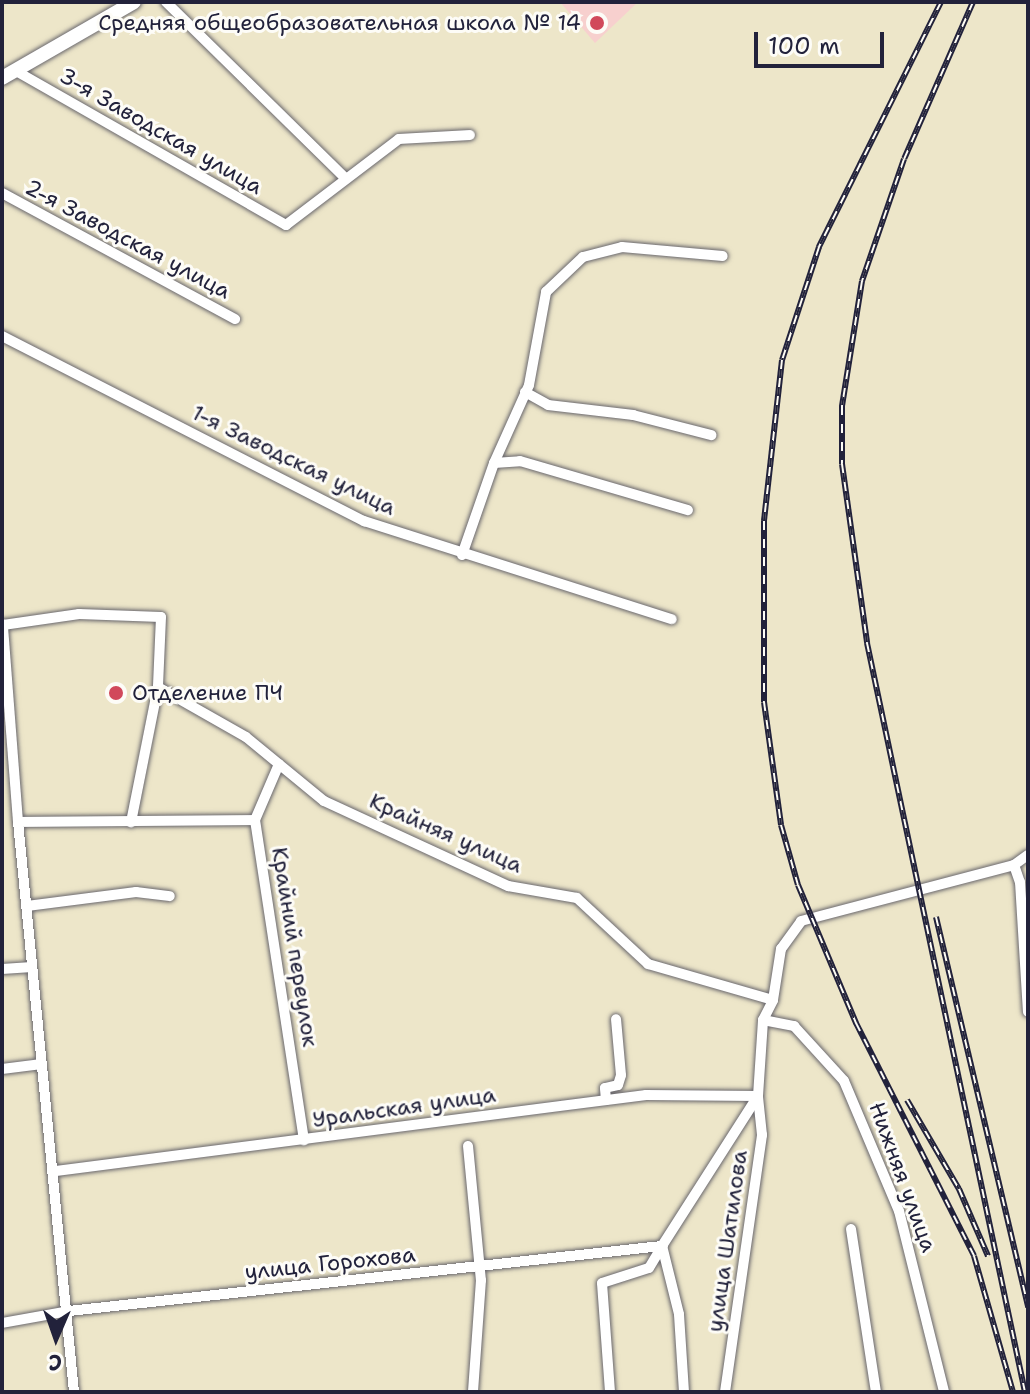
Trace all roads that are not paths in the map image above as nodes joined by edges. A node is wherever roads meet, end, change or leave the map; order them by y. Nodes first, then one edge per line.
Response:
1 (134, 2) edge
2 (166, 2) edge
3 (9, 75) edge
4 (470, 135) dead end
5 (345, 178) junction
6 (2, 193) edge
7 (723, 256) dead end
8 (235, 319) dead end
9 (2, 336) edge
10 (525, 392) junction
11 (711, 435) dead end
12 (494, 463) junction
13 (688, 510) dead end
14 (462, 555) junction
15 (672, 619) dead end
16 (3, 625) edge
17 (158, 687) junction
18 (2, 712) edge
19 (13, 724) junction
20 (279, 764) junction
21 (255, 820) junction
22 (18, 822) junction
23 (131, 822) junction
24 (1028, 855) edge
25 (1014, 865) junction
26 (170, 896) dead end
27 (27, 906) junction
28 (32, 967) junction
29 (2, 969) edge
30 (773, 1000) junction
31 (1028, 1012) edge
32 (616, 1019) dead end
33 (763, 1020) junction
34 (42, 1064) junction
35 (2, 1069) edge
36 (758, 1096) junction
37 (606, 1100) junction
38 (304, 1140) junction
39 (468, 1146) dead end
40 (56, 1171) junction
41 (851, 1229) dead end
42 (662, 1246) junction
43 (480, 1267) junction
44 (69, 1311) junction
45 (2, 1323) edge
46 (74, 1392) edge
47 (473, 1392) edge
48 (610, 1392) edge
49 (684, 1392) edge
50 (725, 1392) edge
51 (876, 1392) edge
52 (944, 1392) edge

1 - 3 main road
2 - 5 street
3 - 5 street, 3-я Заводская улица
4 - 5 street
6 - 8 street, 2-я Заводская улица
7 - 10 street
9 - 14 street, 1-я Заводская улица
10 - 11 street
10 - 12 street
12 - 13 street
12 - 14 street
14 - 15 street, 1-я Заводская улица
16 - 17 street
16 - 19 street
17 - 20 street, Крайняя улица
17 - 23 street
18 - 19 street
19 - 22 street
20 - 21 street, Крайний переулок
20 - 30 street, Крайняя улица
21 - 23 street
21 - 38 street, Крайний переулок
22 - 23 street
22 - 27 street
24 - 25 street
25 - 30 street
25 - 31 street
26 - 27 street
27 - 28 street
28 - 29 street
28 - 34 street
30 - 33 street
32 - 37 street
33 - 36 street, улица Шатилова
33 - 52 street, Нижняя улица
34 - 35 street
34 - 40 street
36 - 37 street, Уральская улица
36 - 42 street, улица Шатилова
36 - 50 street, улица Шатилова
37 - 38 street, Уральская улица
38 - 40 street, Уральская улица
39 - 43 street
40 - 44 street
41 - 51 street
42 - 43 street, улица Горохова
42 - 48 street
42 - 49 street, улица Шатилова
43 - 44 street, улица Горохова
43 - 47 street
44 - 45 street, улица Горохова
44 - 46 street

